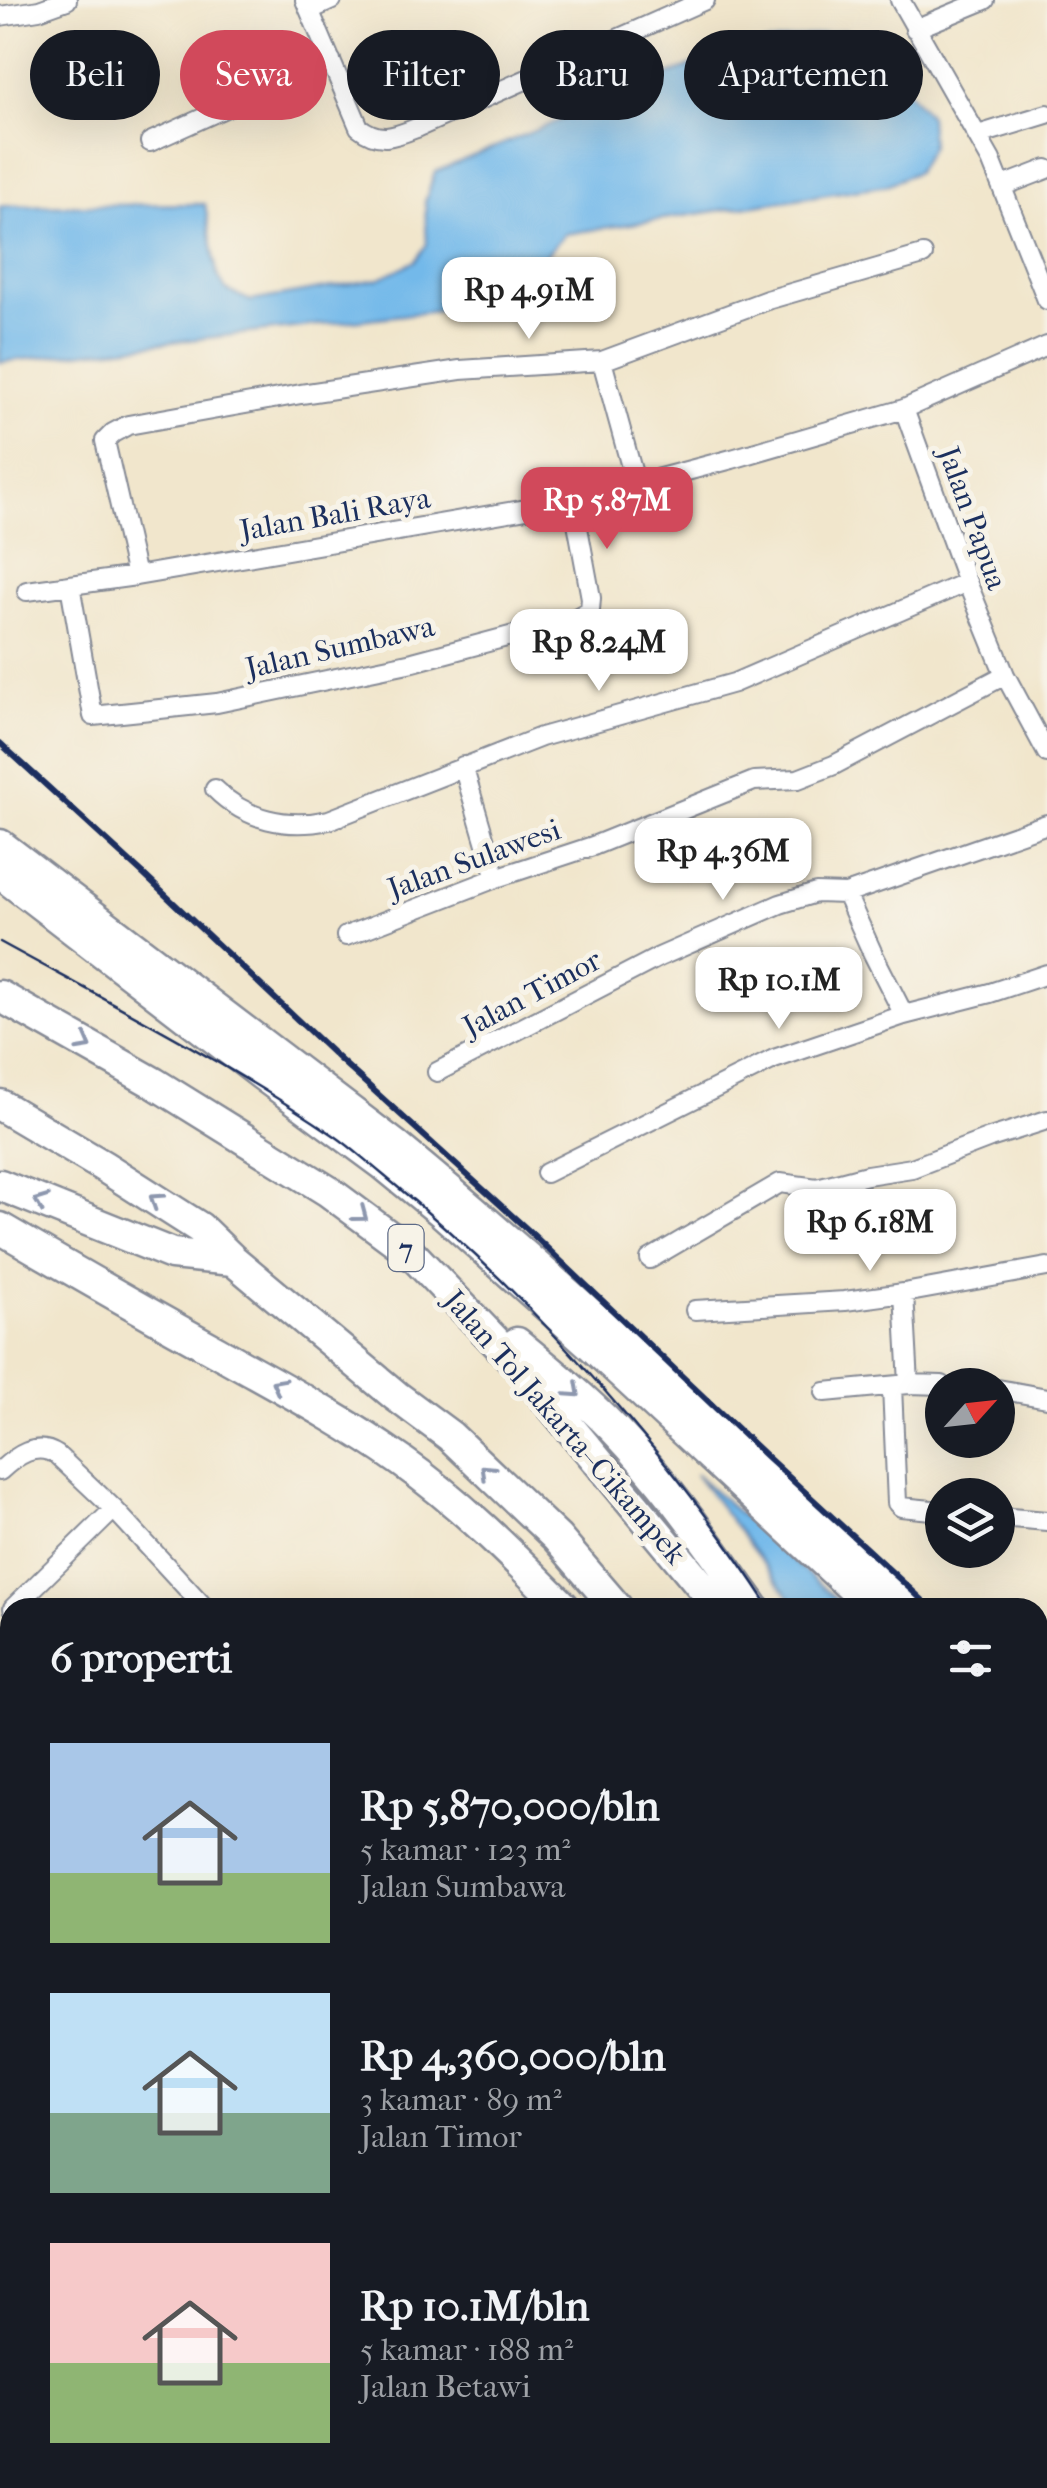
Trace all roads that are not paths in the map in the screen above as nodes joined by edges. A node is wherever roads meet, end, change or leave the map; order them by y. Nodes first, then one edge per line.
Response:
1 (67, 0) edge
2 (332, 0) edge
3 (705, 0) edge
4 (900, 0) edge
5 (984, 0) edge
6 (307, 5) edge
7 (678, 5) edge
8 (0, 16) edge
9 (915, 29) junction
10 (330, 60) junction
11 (1047, 114) edge
12 (978, 136) junction
13 (150, 142) dead end
14 (1047, 169) edge
15 (1002, 186) junction
16 (923, 255) dead end
17 (1047, 300) edge
18 (1047, 346) edge
19 (602, 361) junction
20 (904, 409) junction
21 (636, 484) junction
22 (573, 501) junction
23 (136, 576) junction
24 (967, 582) junction
25 (70, 585) junction
26 (27, 591) dead end
27 (1004, 674) junction
28 (1047, 753) edge
29 (463, 766) junction
30 (215, 789) dead end
31 (1047, 824) edge
32 (0, 846) edge
33 (0, 873) edge
34 (496, 878) junction
35 (846, 894) junction
36 (346, 936) dead end
37 (1047, 974) edge
38 (0, 996) edge
39 (904, 1014) junction
40 (437, 1072) dead end
41 (0, 1106) edge
42 (1047, 1120) edge
43 (546, 1173) dead end
44 (0, 1185) edge
45 (0, 1228) edge
46 (650, 1258) dead end
47 (233, 1260) junction
48 (419, 1261) junction
49 (1047, 1267) edge
50 (904, 1293) junction
51 (695, 1310) dead end
52 (900, 1385) junction
53 (925, 1385) edge
54 (1015, 1391) edge
55 (825, 1392) dead end
56 (1047, 1398) edge
57 (0, 1471) edge
58 (114, 1509) junction
59 (925, 1509) edge
60 (1015, 1518) edge
61 (1047, 1521) edge
62 (22, 1598) edge
63 (197, 1598) edge
64 (555, 1598) edge
65 (609, 1598) edge
66 (712, 1598) edge
67 (747, 1598) edge
68 (863, 1598) edge
69 (896, 1598) edge

1 - 8 street
2 - 6 street
3 - 7 street
4 - 9 street
5 - 9 street
6 - 10 street
7 - 10 street
9 - 12 street
10 - 13 street
11 - 12 street
12 - 15 street
14 - 15 street
15 - 17 street
16 - 19 street
18 - 20 street, Jalan Bali Raya
19 - 21 street
19 - 23 street
20 - 21 street, Jalan Bali Raya
20 - 24 street, Jalan Papua
21 - 22 street, Jalan Bali Raya
22 - 23 street, Jalan Bali Raya
22 - 25 street, Jalan Sumbawa
23 - 25 street, Jalan Bali Raya
24 - 27 street, Jalan Papua
24 - 29 street
25 - 26 street, Jalan Bali Raya
27 - 28 street, Jalan Papua
27 - 34 street, Jalan Sulawesi
29 - 30 street
29 - 34 street
31 - 35 street, Jalan Timor
32 - 69 highway
33 - 68 highway
34 - 36 street, Jalan Sulawesi
35 - 39 street
35 - 40 street, Jalan Timor
37 - 39 street
38 -> 48 highway, Jalan Tol Jakarta–Cikampek / 7
39 - 43 street
47 -> 41 highway
42 - 46 street
47 -> 44 highway
64 -> 45 highway
65 -> 47 highway
48 - 66 highway, Jalan Tol Jakarta–Cikampek / 7
48 -> 67 highway
49 - 50 street
50 - 51 street
50 - 52 street
52 - 53 street
52 - 55 street
52 - 59 street
54 - 56 street
57 - 58 street
58 - 62 street
58 - 63 street
60 - 61 street

